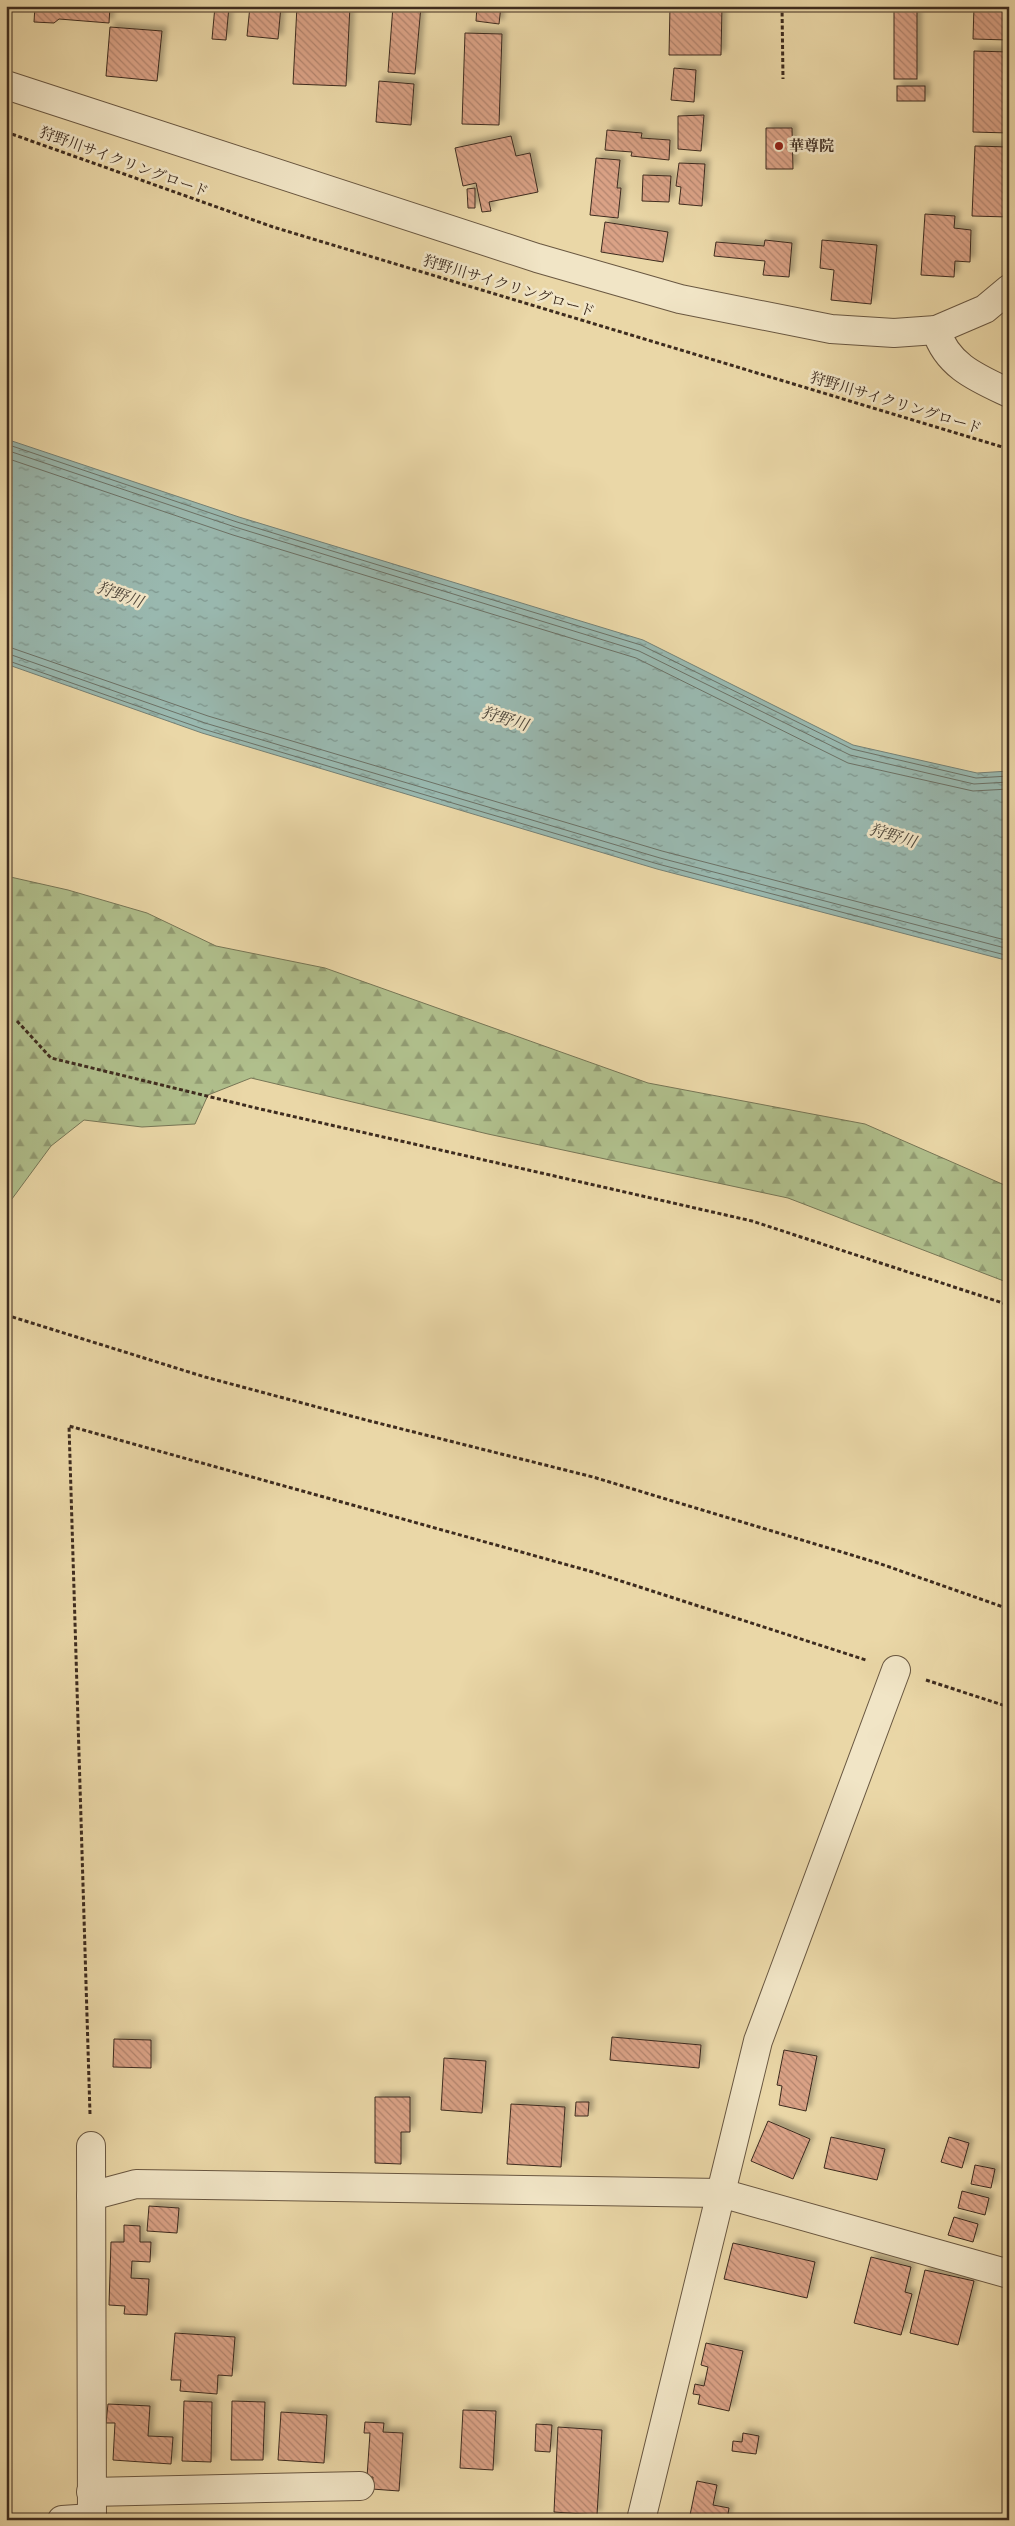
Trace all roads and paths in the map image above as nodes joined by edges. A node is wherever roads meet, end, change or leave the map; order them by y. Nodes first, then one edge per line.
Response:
1 (782, 6) edge
2 (783, 79) dead end
3 (6, 85) edge
4 (6, 132) edge
5 (1009, 289) edge
6 (936, 330) junction
7 (1009, 394) edge
8 (1009, 449) edge
9 (18, 1022) dead end
10 (1009, 1305) edge
11 (6, 1315) edge
12 (1009, 1609) edge
13 (896, 1670) junction
14 (1009, 1707) edge
15 (91, 2146) joint
16 (720, 2193) junction
17 (91, 2196) junction
18 (1009, 2274) edge
19 (360, 2486) dead end
20 (92, 2510) edge
21 (62, 2520) edge
22 (641, 2520) edge

1 - 2 path
3 - 6 street
4 - 8 path, 狩野川サイクリングロード
5 - 6 street
6 - 7 street
9 - 10 path
11 - 12 path
13 - 14 path
13 - 15 path
13 - 16 street
15 - 17 street
16 - 17 street
16 - 18 street
16 - 22 street
17 - 20 street
19 - 20 street
20 - 21 street

